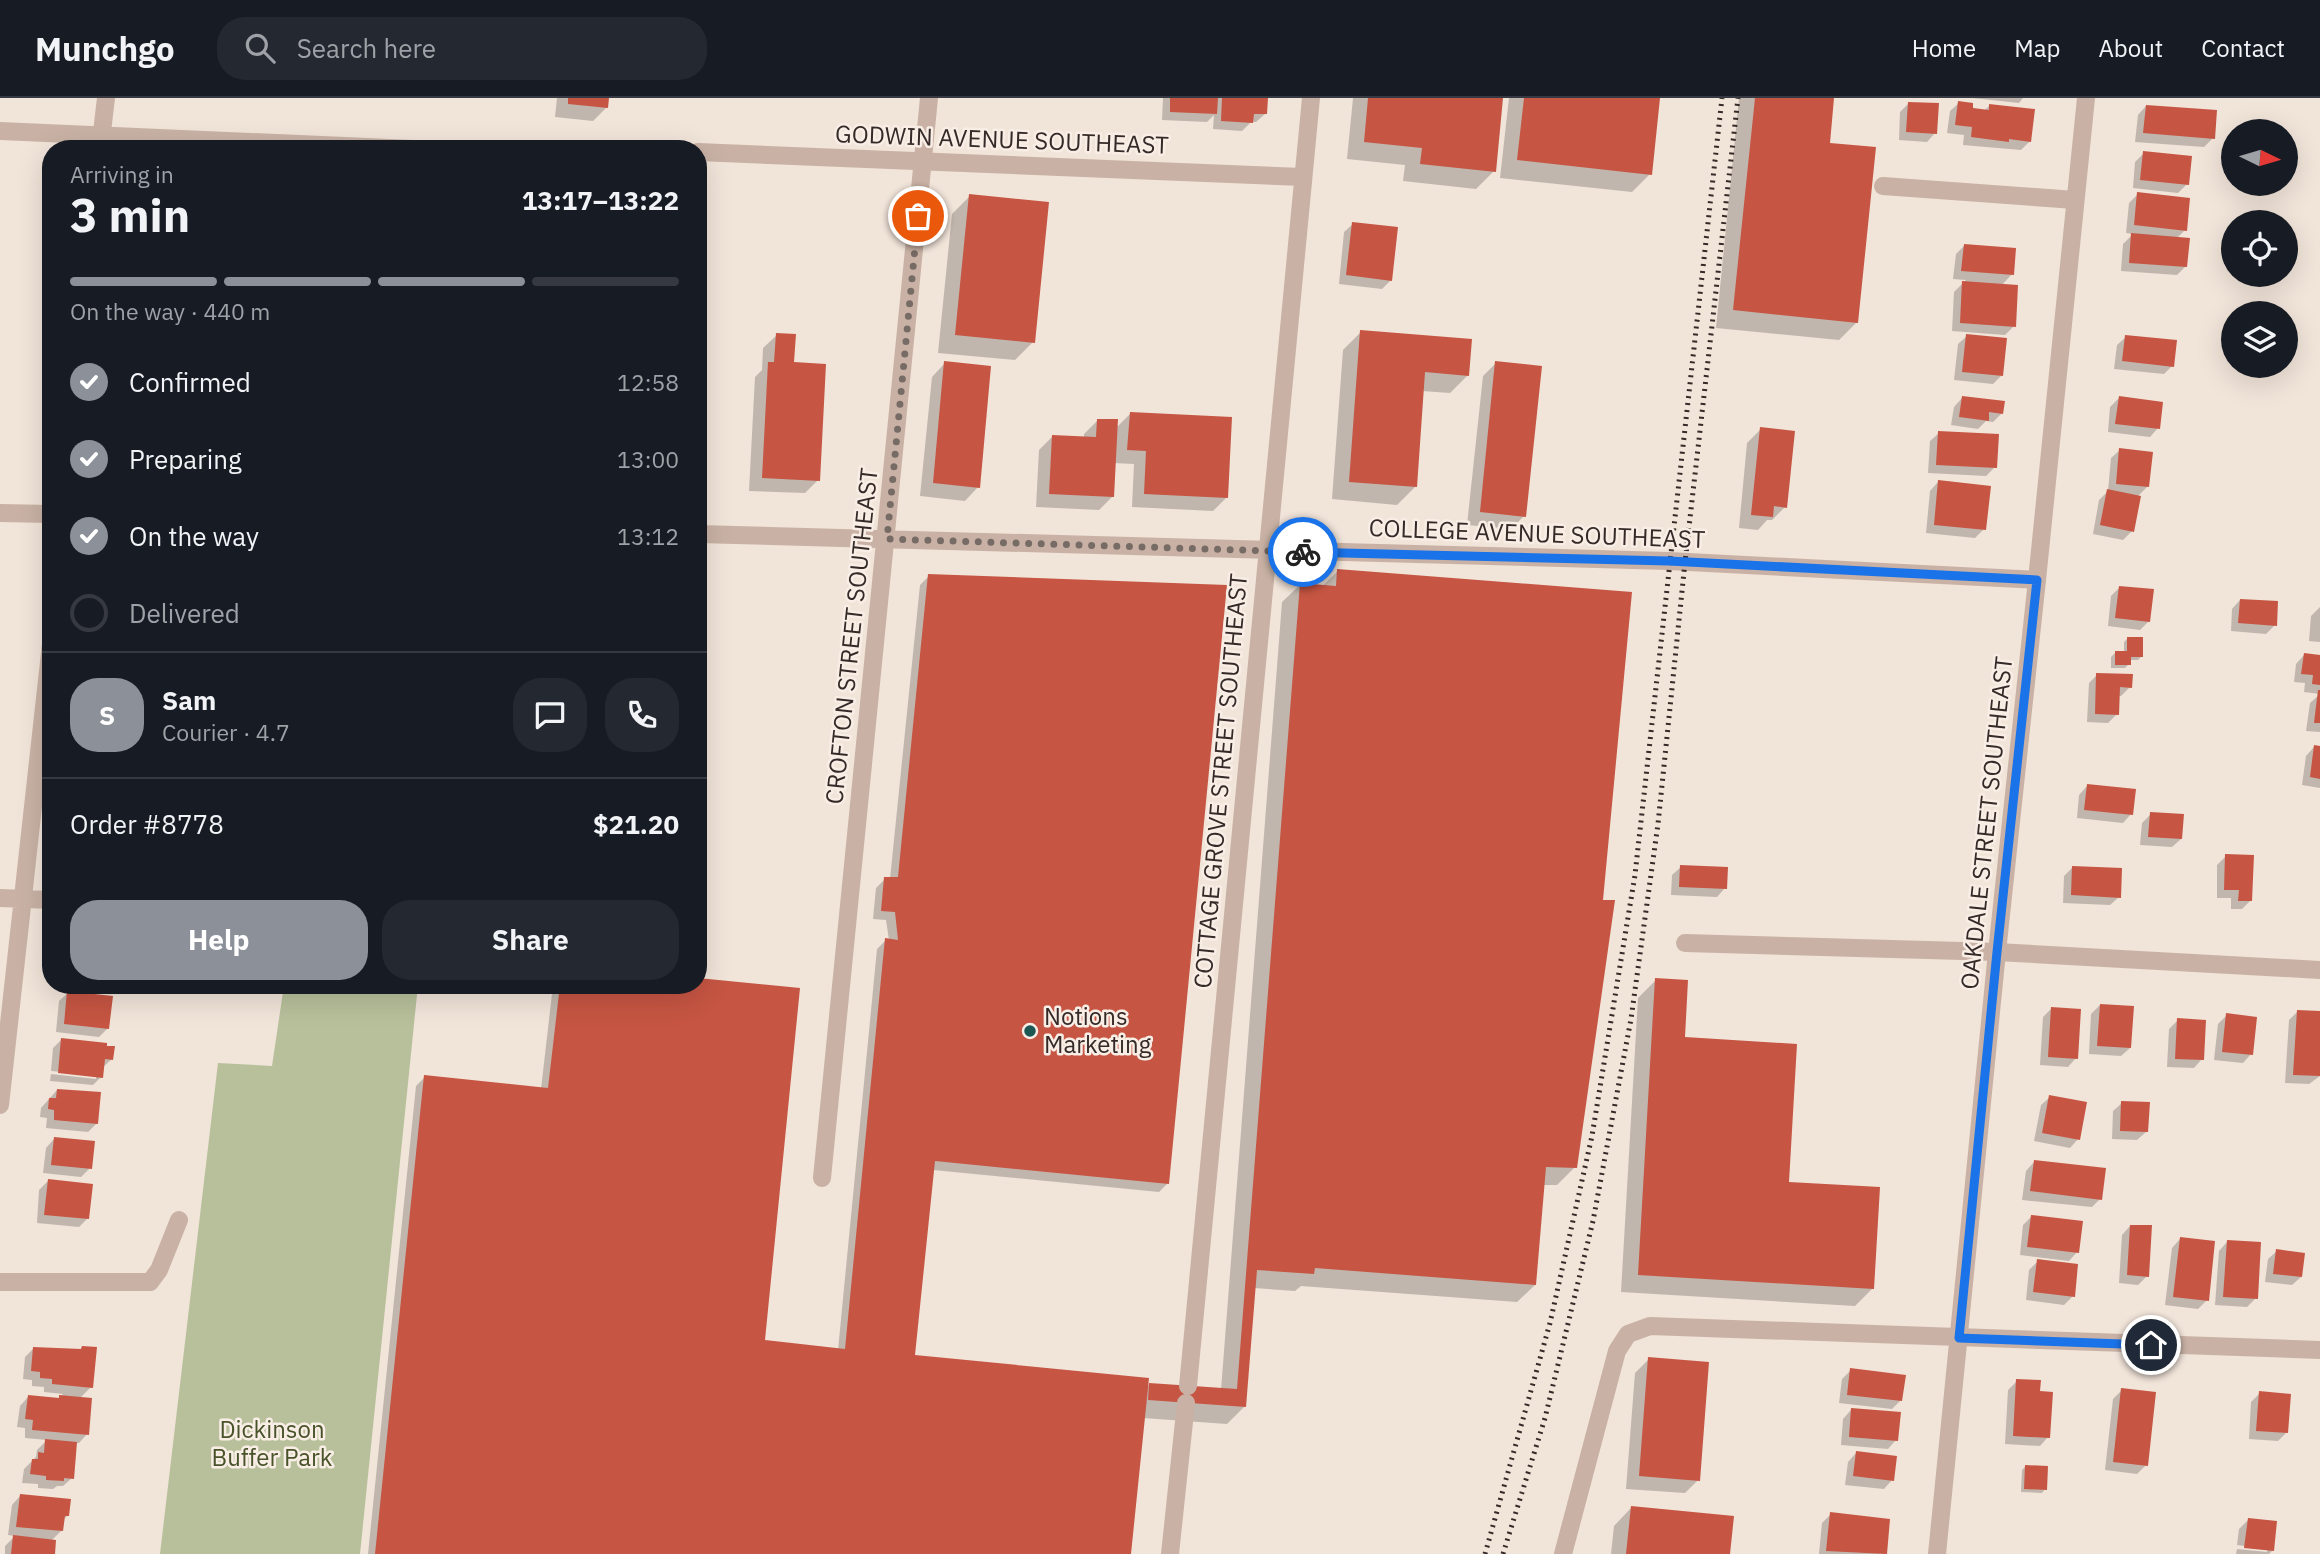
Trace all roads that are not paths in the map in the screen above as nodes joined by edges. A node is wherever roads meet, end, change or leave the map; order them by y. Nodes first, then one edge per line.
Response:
1 (106, 98) edge
2 (929, 98) edge
3 (1311, 98) edge
4 (2086, 98) edge
5 (0, 131) edge
6 (90, 140) edge
7 (100, 140) edge
8 (707, 152) edge
9 (923, 162) junction
10 (1303, 177) junction
11 (1882, 186) dead end
12 (2075, 200) junction
13 (0, 513) edge
14 (42, 514) edge
15 (707, 534) edge
16 (887, 539) junction
17 (1267, 551) junction
18 (2037, 580) junction
19 (42, 726) edge
20 (0, 898) edge
21 (23, 899) junction
22 (42, 900) edge
23 (1685, 943) dead end
24 (1997, 952) junction
25 (2320, 970) edge
26 (0, 1105) edge
27 (822, 1178) dead end
28 (178, 1220) dead end
29 (0, 1282) edge
30 (1959, 1338) junction
31 (2320, 1350) edge
32 (1170, 1554) edge
33 (1563, 1554) edge
34 (1937, 1554) edge

1 - 7 street
2 - 9 street, CROFTON STREET SOUTHEAST
3 - 10 street, COTTAGE GROVE STREET SOUTHEAST
4 - 12 street, OAKDALE STREET SOUTHEAST
5 - 6 street
8 - 9 street, GODWIN AVENUE SOUTHEAST
9 - 10 street, GODWIN AVENUE SOUTHEAST
9 - 16 street, CROFTON STREET SOUTHEAST
10 - 17 street, COTTAGE GROVE STREET SOUTHEAST
11 - 12 street
12 - 18 street, OAKDALE STREET SOUTHEAST
13 - 14 street
15 - 16 street, COLLEGE AVENUE SOUTHEAST
16 - 17 street, COLLEGE AVENUE SOUTHEAST
16 - 27 street, CROFTON STREET SOUTHEAST
17 - 18 street, COLLEGE AVENUE SOUTHEAST
17 - 32 street, COTTAGE GROVE STREET SOUTHEAST
18 - 24 street, OAKDALE STREET SOUTHEAST
19 - 21 street
20 - 21 street
21 - 22 street
21 - 26 street
23 - 24 street
24 - 25 street
24 - 30 street, OAKDALE STREET SOUTHEAST
28 - 29 street
30 - 31 street
30 - 33 street
30 - 34 street, OAKDALE STREET SOUTHEAST

